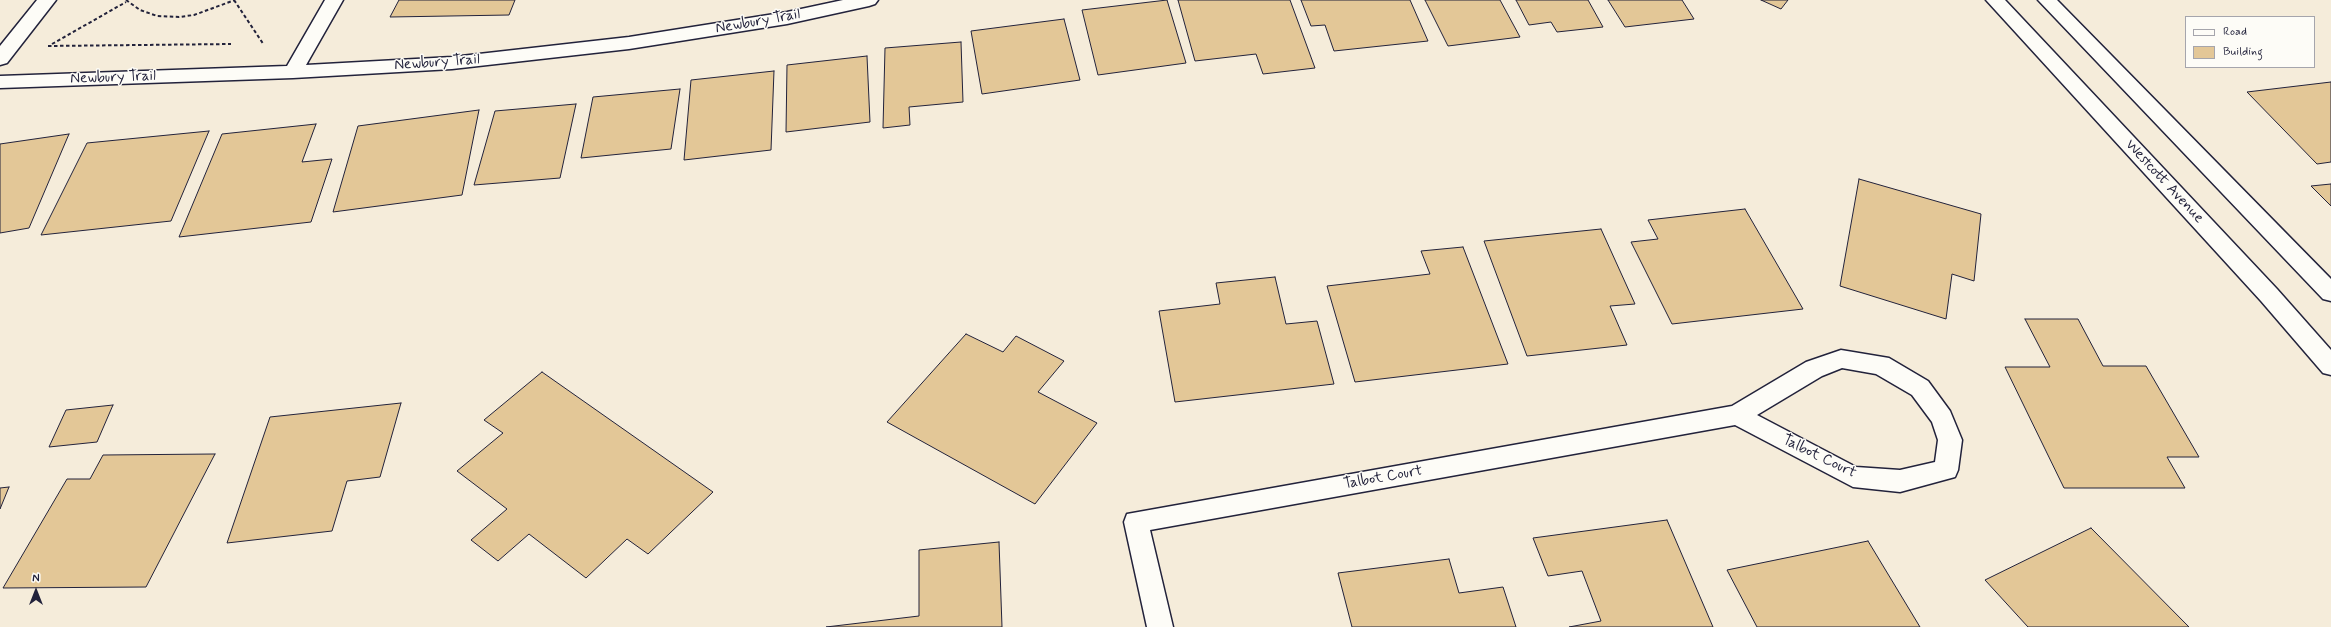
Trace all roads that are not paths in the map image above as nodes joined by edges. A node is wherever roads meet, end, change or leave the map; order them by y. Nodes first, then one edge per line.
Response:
1 (47, 0) edge
2 (334, 0) edge
3 (869, 0) edge
4 (1995, 0) edge
5 (2047, 0) edge
6 (0, 59) edge
7 (295, 69) junction
8 (0, 82) edge
9 (2331, 294) edge
10 (2331, 366) edge
11 (1736, 415) junction
12 (1160, 627) edge

1 - 6 street
2 - 7 street
3 - 7 street, Newbury Trail
4 - 10 street, Westcott Avenue
5 - 9 street
7 - 8 street, Newbury Trail
11 - 11 street, Talbot Court
11 - 12 street, Talbot Court

